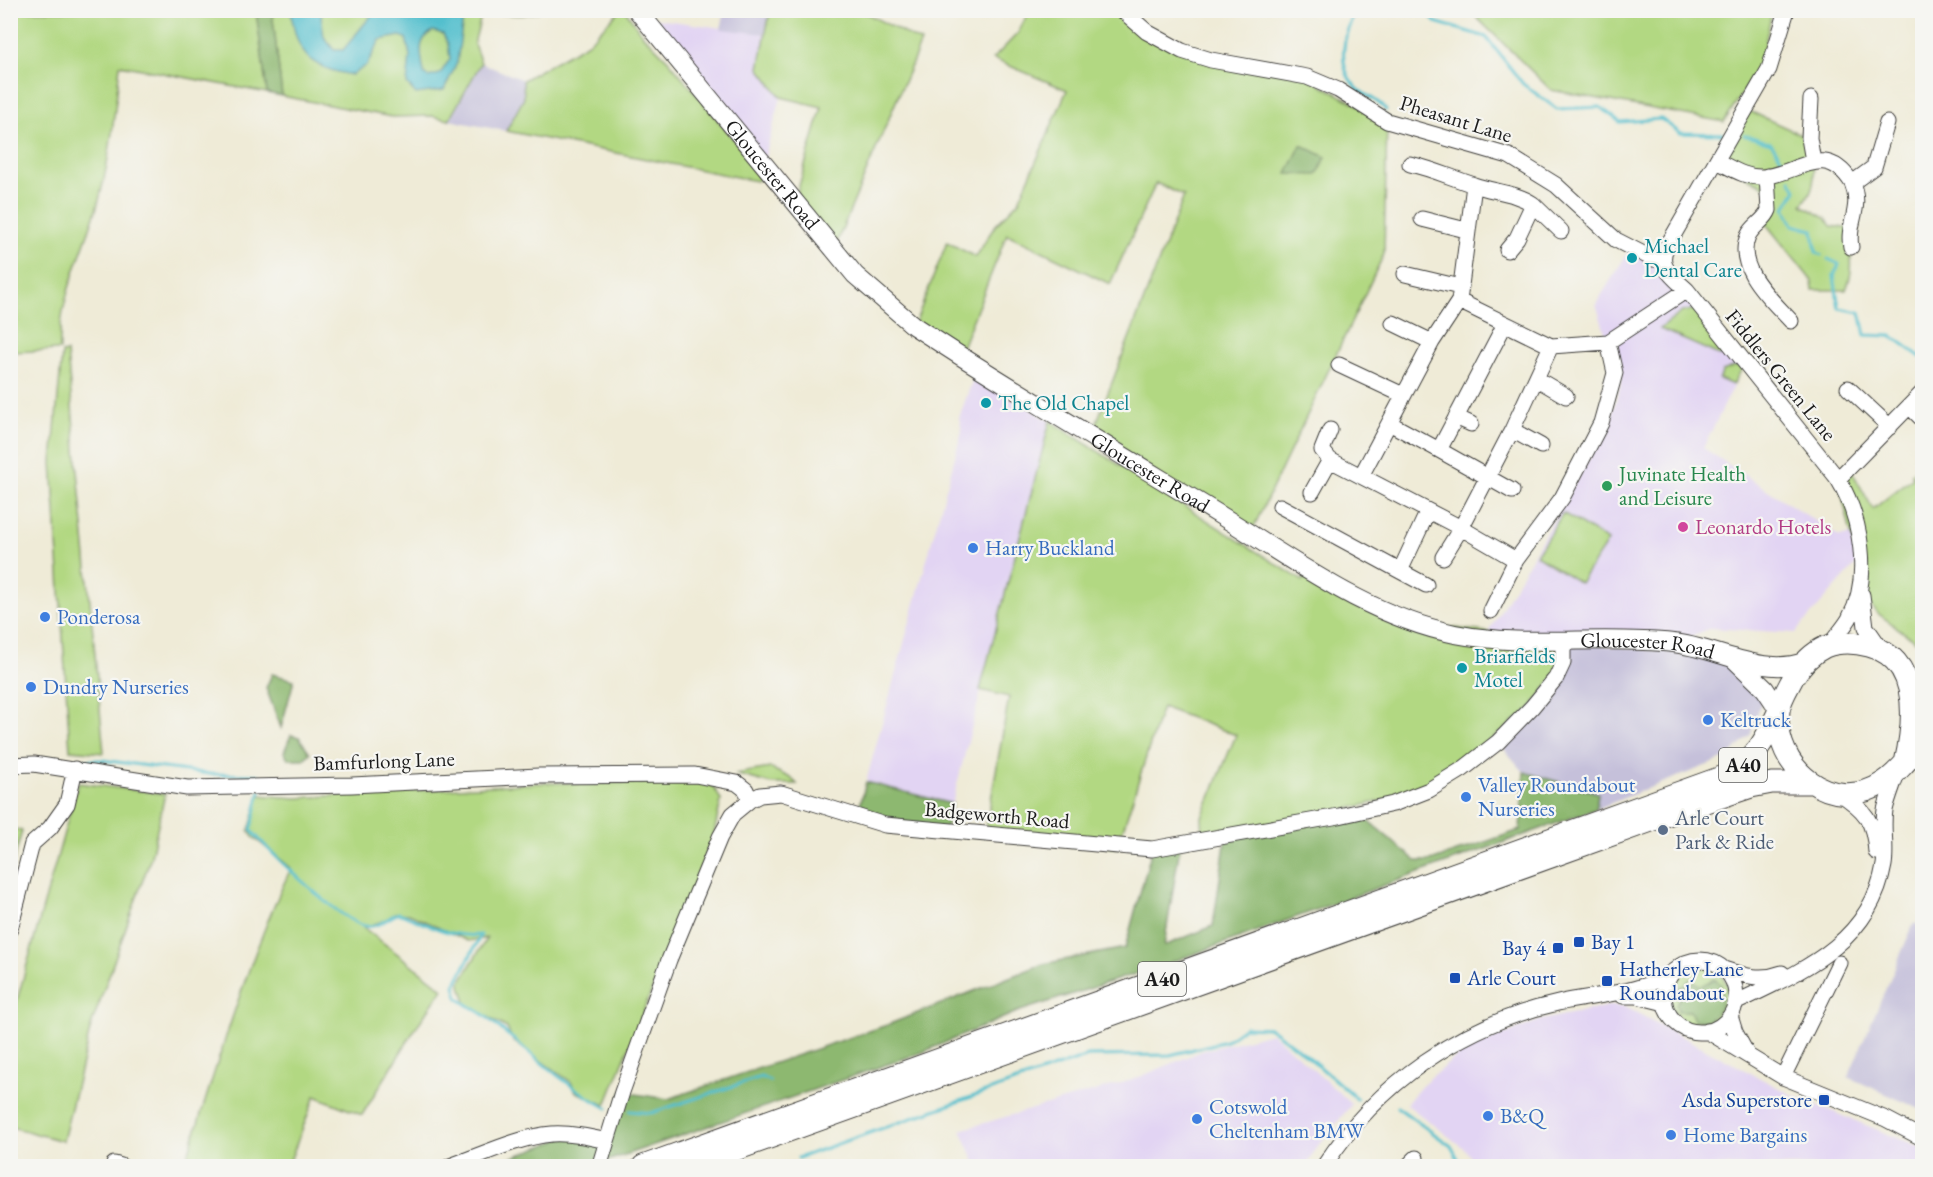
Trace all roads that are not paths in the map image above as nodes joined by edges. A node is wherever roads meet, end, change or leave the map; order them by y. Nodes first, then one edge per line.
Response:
1 (637, 10) edge
2 (1122, 10) edge
3 (1787, 10) edge
4 (1814, 106) dead end
5 (1889, 132) dead end
6 (1717, 161) junction
7 (1813, 161) junction
8 (1410, 164) dead end
9 (1767, 176) junction
10 (1852, 183) junction
11 (1473, 185) junction
12 (1533, 204) junction
13 (1422, 219) dead end
14 (1466, 230) junction
15 (1561, 231) dead end
16 (1851, 247) dead end
17 (1507, 250) dead end
18 (1663, 259) junction
19 (1405, 274) dead end
20 (1687, 290) junction
21 (1459, 294) junction
22 (1791, 321) dead end
23 (1393, 323) dead end
24 (1505, 324) junction
25 (1432, 342) junction
26 (1608, 342) junction
27 (1551, 346) junction
28 (1339, 365) dead end
29 (1537, 379) junction
30 (1848, 388) dead end
31 (1923, 393) edge
32 (1403, 396) junction
33 (1566, 396) dead end
34 (1910, 407) junction
35 (1456, 417) junction
36 (1923, 419) edge
37 (1391, 424) junction
38 (1471, 424) dead end
39 (1890, 427) junction
40 (1330, 430) dead end
41 (1512, 430) junction
42 (1541, 446) dead end
43 (1439, 450) junction
44 (1330, 459) junction
45 (1361, 476) junction
46 (1487, 476) junction
47 (1838, 479) junction
48 (1512, 491) dead end
49 (1312, 492) dead end
50 (1281, 506) dead end
51 (1428, 511) junction
52 (1461, 528) junction
53 (1443, 557) dead end
54 (1516, 560) junction
55 (1400, 571) junction
56 (1426, 585) dead end
57 (1859, 587) junction
58 (1491, 611) dead end
59 (1563, 642) junction
60 (1829, 646) junction
61 (1732, 657) junction
62 (1893, 660) junction
63 (1804, 663) junction
64 (1923, 671) edge
65 (1779, 710) junction
66 (1923, 744) edge
67 (10, 765) edge
68 (1902, 766) junction
69 (75, 769) junction
70 (1808, 783) junction
71 (1839, 793) junction
72 (750, 800) junction
73 (10, 929) edge
74 (1839, 963) dead end
75 (1724, 969) junction
76 (1675, 970) junction
77 (1605, 996) junction
78 (1665, 1003) junction
79 (1733, 1010) junction
80 (1707, 1031) junction
81 (1749, 1057) junction
82 (1783, 1077) junction
83 (1923, 1138) edge
84 (608, 1141) junction
85 (600, 1164) dead end
86 (450, 1167) edge
87 (643, 1167) edge
88 (691, 1167) edge
89 (1324, 1167) edge

1 - 59 main road, Gloucester Road
2 - 18 street, Pheasant Lane
3 - 6 street
4 - 7 street
5 - 10 street
6 - 9 street
6 - 18 street
7 - 9 street
7 - 10 street
8 - 11 street
9 - 22 street
10 - 16 street
11 - 12 street
11 - 14 street
12 - 15 street
12 - 17 street
13 - 14 street
14 - 21 street
18 - 20 street, Fiddlers Green Lane
19 - 21 street
20 - 26 street
20 - 47 street, Fiddlers Green Lane
21 - 24 street
21 - 25 street
23 - 25 street
24 - 27 street
24 - 35 street
25 - 32 street
26 - 27 street
26 - 54 street
27 - 29 street
28 - 32 street
29 - 33 street
29 - 41 street
30 - 39 street
31 - 34 street
32 - 37 street
34 - 36 street
34 - 39 street
35 - 38 street
35 - 43 street
37 - 43 street
37 - 45 street
39 - 47 street
40 - 44 street
41 - 42 street
41 - 46 street
43 - 46 street
44 - 45 street
44 - 49 street
45 - 51 street
46 - 48 street
46 - 52 street
47 - 57 street, Fiddlers Green Lane
50 - 55 street
51 - 52 street
51 - 55 street
52 - 53 street
52 - 54 street
54 - 58 street
55 - 56 street
57 - 60 street, Fiddlers Green Lane
57 - 62 street, Fiddlers Green Lane
59 - 61 main road, Gloucester Road
59 - 72 street, Badgeworth Road
60 - 62 highway
60 - 63 highway
61 - 63 main road, Gloucester Road
61 - 65 main road, Gloucester Road
62 - 64 highway
62 - 68 highway
63 - 65 highway
65 - 70 highway
65 - 87 highway, A40
66 - 68 highway
67 - 69 street, Bamfurlong Lane
68 - 71 highway
68 - 79 street
69 - 72 street, Bamfurlong Lane
69 - 73 street
70 - 71 highway
70 - 88 highway, A40
71 - 75 street
72 - 84 street
74 - 82 street
75 - 76 street
75 - 79 street
76 - 77 street
76 - 78 street
77 - 78 street
77 - 89 street
78 - 80 street
79 - 80 street
79 - 81 street
80 - 81 street
81 - 82 street
82 - 83 street
84 - 85 street
84 - 86 street

